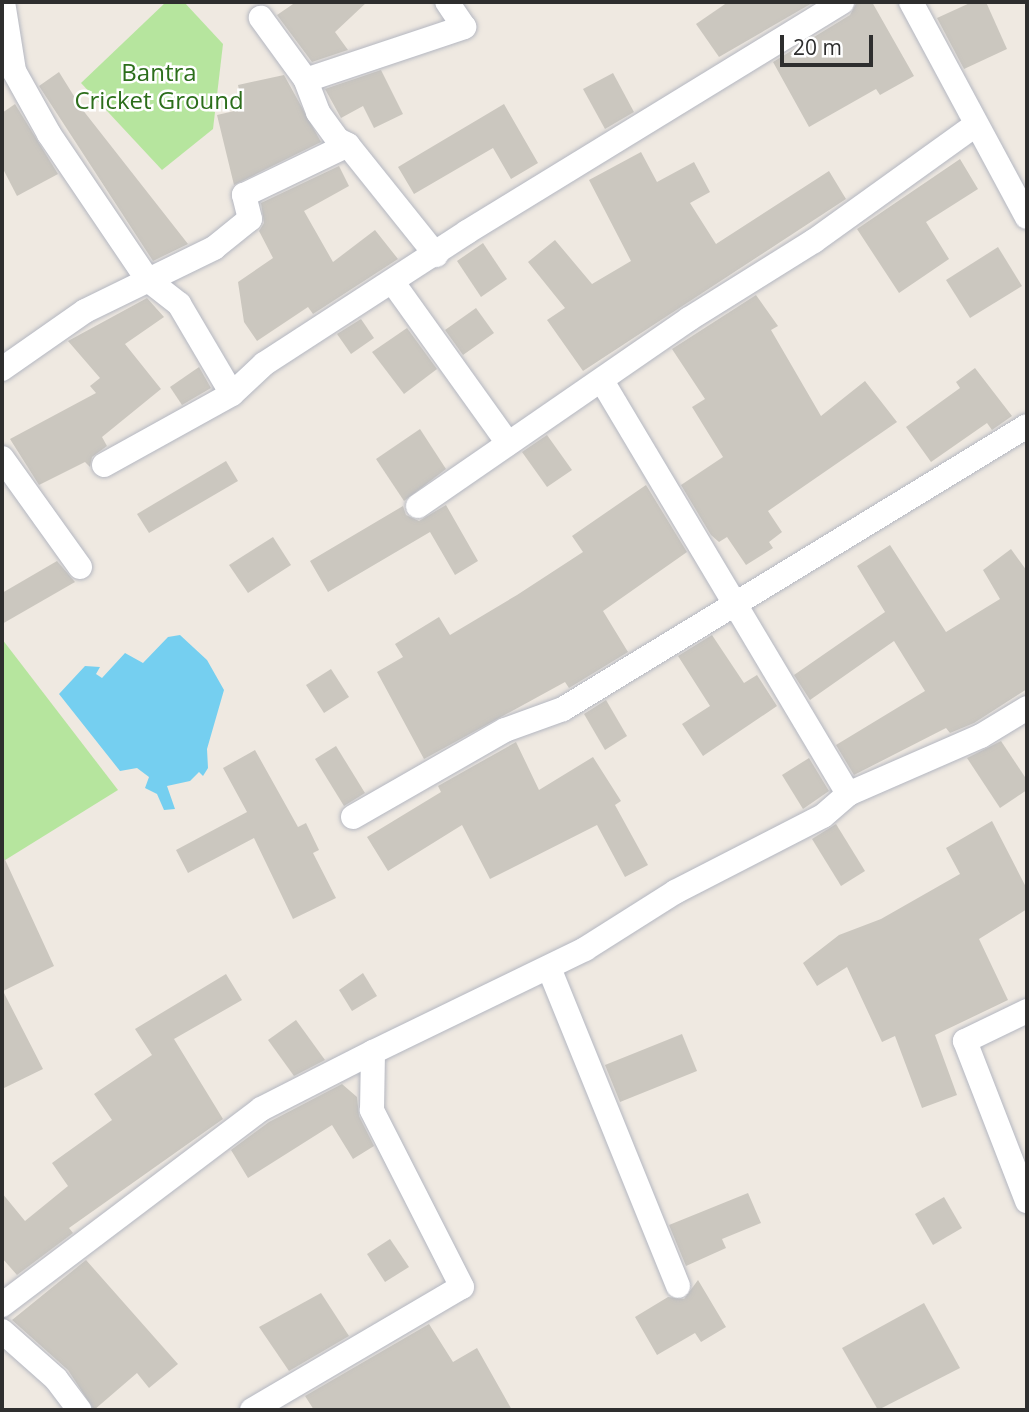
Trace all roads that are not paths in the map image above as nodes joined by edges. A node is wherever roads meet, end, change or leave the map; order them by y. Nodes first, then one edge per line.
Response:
1 (3, 2) edge
2 (447, 2) edge
3 (842, 2) edge
4 (911, 2) edge
5 (261, 18) dead end
6 (306, 80) junction
7 (974, 126) junction
8 (348, 145) junction
9 (1027, 217) edge
10 (436, 255) junction
11 (147, 279) junction
12 (394, 284) junction
13 (2, 369) edge
14 (602, 381) junction
15 (232, 394) junction
16 (1027, 426) edge
17 (508, 443) junction
18 (2, 458) edge
19 (104, 465) dead end
20 (418, 506) dead end
21 (80, 567) dead end
22 (735, 605) junction
23 (1027, 708) edge
24 (848, 794) junction
25 (353, 817) dead end
26 (549, 968) junction
27 (1027, 1011) edge
28 (373, 1052) junction
29 (1027, 1201) edge
30 (678, 1286) dead end
31 (2, 1305) edge
32 (2, 1331) edge
33 (79, 1410) edge
34 (252, 1410) edge

1 - 11 street
2 - 6 street
3 - 10 street
4 - 7 street
5 - 6 street
6 - 8 street
7 - 9 street
7 - 14 street
8 - 10 street
8 - 11 street
10 - 12 street
11 - 13 street
11 - 15 street
12 - 15 street
12 - 17 street
14 - 17 street
14 - 22 street
15 - 19 street
16 - 22 street
17 - 20 street
18 - 21 street
22 - 24 street
22 - 25 street
23 - 24 street
24 - 26 street
26 - 28 street
26 - 30 street
27 - 29 street
28 - 31 street
28 - 34 street
32 - 33 street

